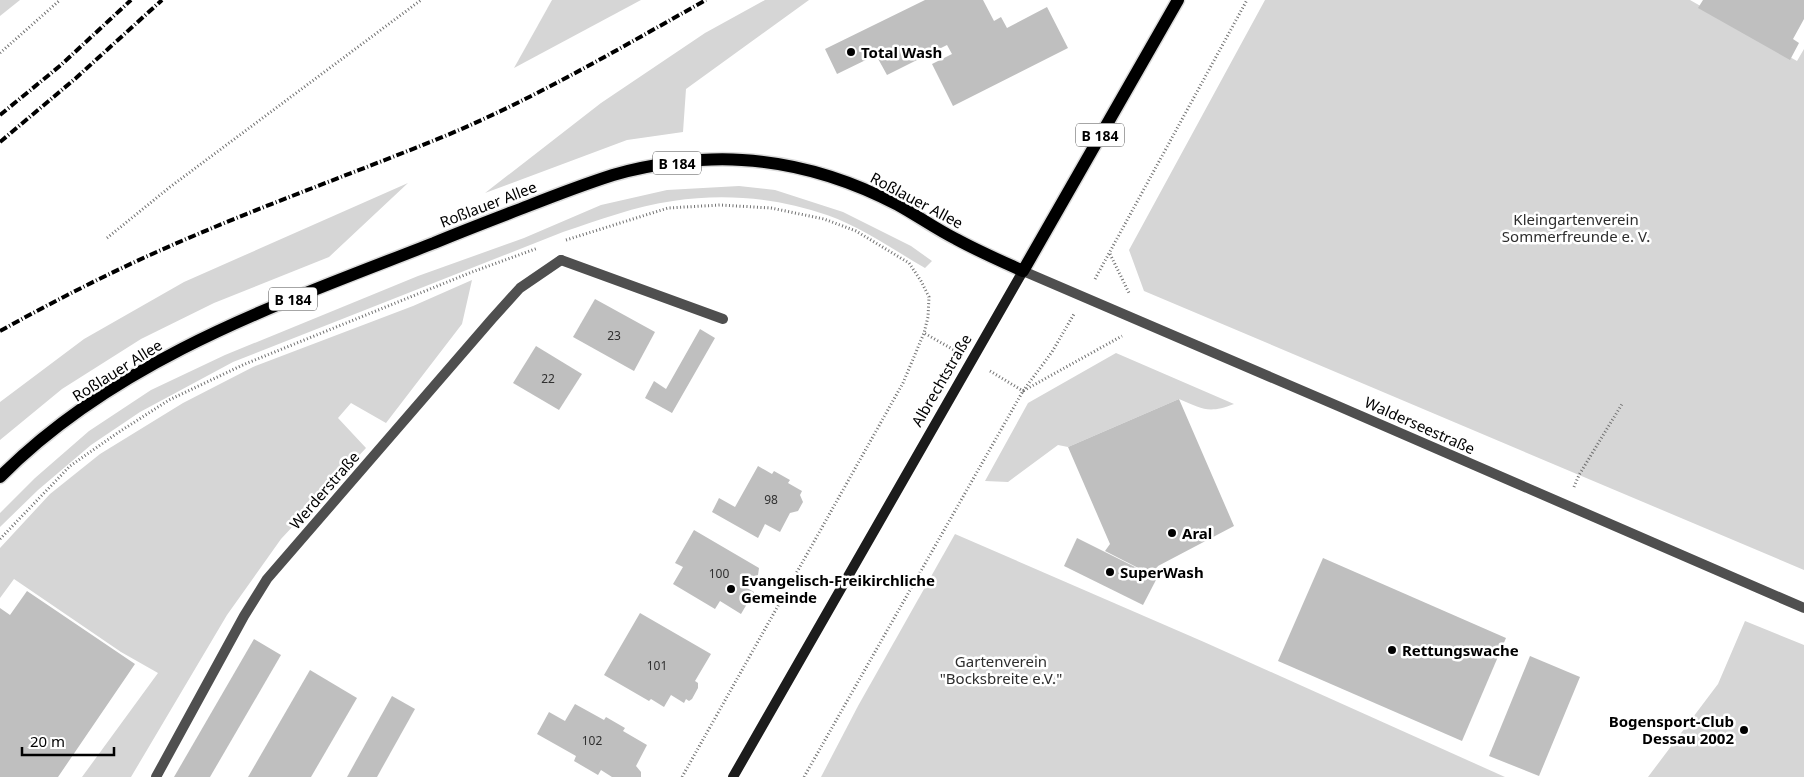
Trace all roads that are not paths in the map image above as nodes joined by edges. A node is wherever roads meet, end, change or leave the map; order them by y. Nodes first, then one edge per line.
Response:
1 (1178, 0) edge
2 (1023, 271) junction
3 (723, 320) dead end
4 (0, 477) edge
5 (1804, 608) edge
6 (156, 777) edge
7 (733, 777) edge

1 - 2 main road, Albrechtstraße / B 184
2 - 4 main road, Roßlauer Allee / B 184
2 - 5 street, Walderseestraße
2 - 7 main road, Albrechtstraße
3 - 6 street, Werderstraße

